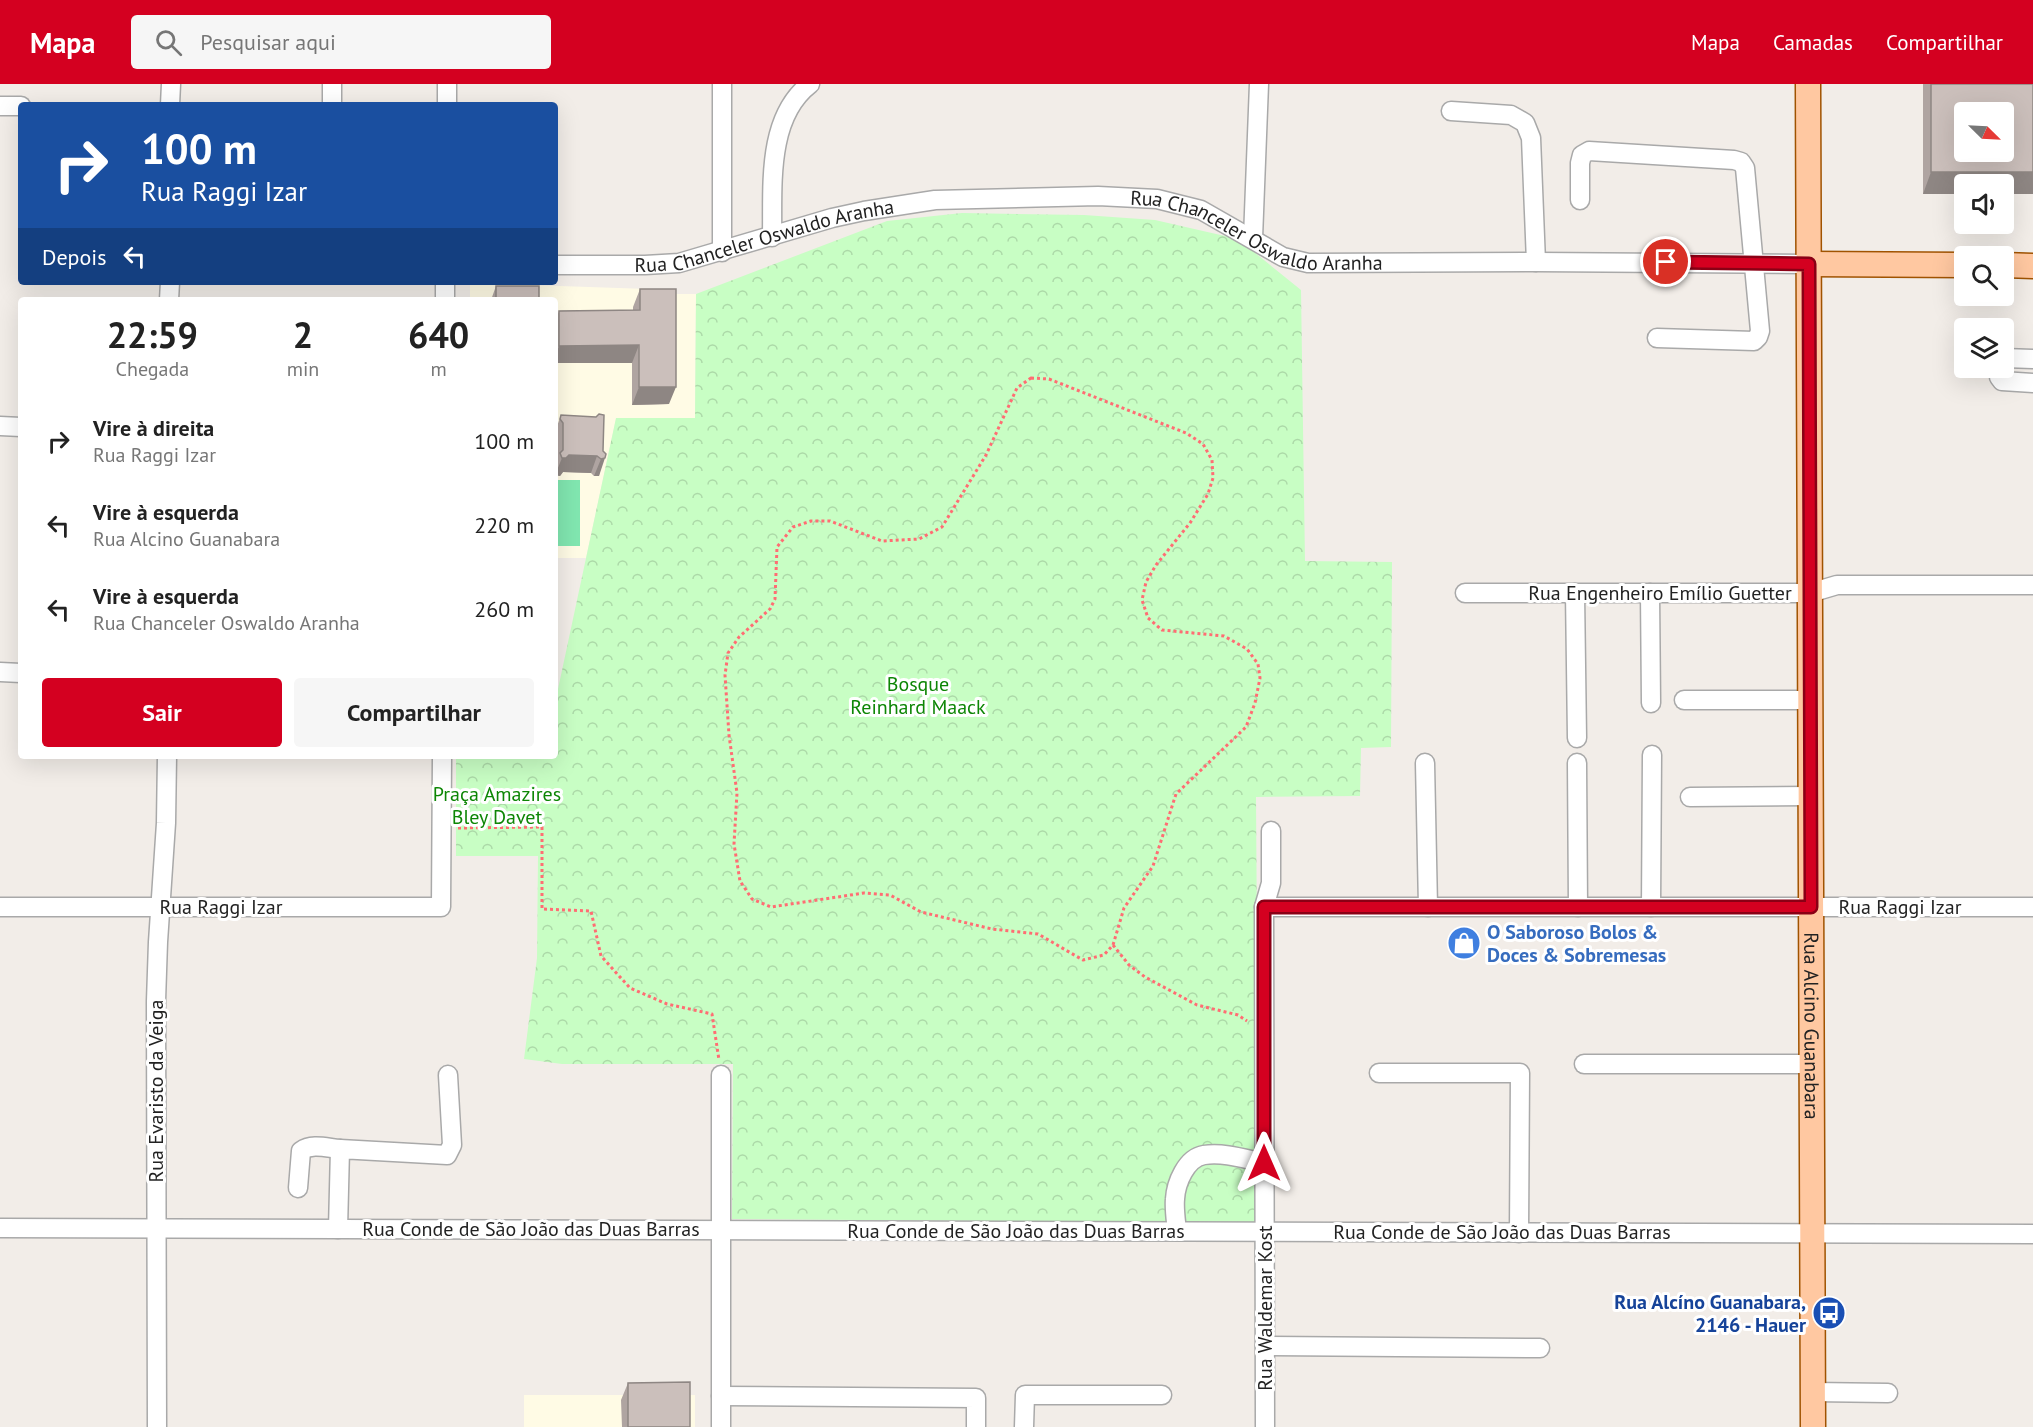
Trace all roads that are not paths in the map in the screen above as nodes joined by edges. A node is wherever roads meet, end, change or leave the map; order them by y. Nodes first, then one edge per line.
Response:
1 (171, 84) edge
2 (332, 84) edge
3 (447, 84) edge
4 (722, 84) edge
5 (810, 84) edge
6 (1259, 84) edge
7 (1808, 84) edge
8 (170, 102) edge
9 (332, 102) edge
10 (447, 102) edge
11 (0, 105) edge
12 (18, 106) edge
13 (1451, 111) dead end
14 (1580, 200) dead end
15 (772, 237) junction
16 (1253, 238) junction
17 (722, 252) junction
18 (1536, 262) junction
19 (1753, 263) junction
20 (1809, 264) junction
21 (558, 265) edge
22 (1954, 265) edge
23 (2014, 265) edge
24 (2033, 266) edge
25 (1657, 338) dead end
26 (2014, 358) edge
27 (2033, 359) edge
28 (2000, 378) edge
29 (2033, 383) edge
30 (0, 426) edge
31 (18, 426) edge
32 (2033, 585) edge
33 (1465, 593) dead end
34 (1575, 593) junction
35 (1650, 593) junction
36 (1810, 593) junction
37 (0, 672) edge
38 (18, 673) edge
39 (1684, 700) dead end
40 (1810, 700) junction
41 (1651, 703) dead end
42 (1577, 738) dead end
43 (1652, 755) dead end
44 (167, 759) edge
45 (442, 759) edge
46 (1425, 763) dead end
47 (1576, 763) dead end
48 (1811, 796) junction
49 (1690, 797) dead end
50 (1271, 831) dead end
51 (0, 907) edge
52 (160, 907) junction
53 (1264, 907) junction
54 (1428, 907) junction
55 (1578, 907) junction
56 (1651, 907) junction
57 (1811, 907) junction
58 (2033, 907) edge
59 (1584, 1064) dead end
60 (1812, 1064) junction
61 (1379, 1073) dead end
62 (448, 1075) dead end
63 (721, 1075) road end
64 (340, 1149) junction
65 (1264, 1163) junction
66 (298, 1188) dead end
67 (0, 1227) edge
68 (157, 1228) junction
69 (338, 1229) junction
70 (721, 1230) junction
71 (1176, 1232) junction
72 (1264, 1232) junction
73 (1519, 1233) junction
74 (1812, 1233) junction
75 (2033, 1234) edge
76 (1265, 1346) junction
77 (1540, 1348) dead end
78 (1813, 1392) junction
79 (1888, 1394) dead end
80 (1162, 1395) dead end
81 (721, 1396) junction
82 (157, 1427) edge
83 (721, 1427) edge
84 (976, 1427) edge
85 (1024, 1427) edge
86 (1265, 1427) edge
87 (1813, 1427) edge

1 - 8 street
2 - 9 street
3 - 10 street
4 - 17 street
5 - 15 street
6 - 16 street
7 - 20 main road, Rua Alcino Guanabara
11 - 12 street
13 - 18 street
14 - 19 street
15 - 16 street, Rua Chanceler Oswaldo Aranha
15 - 17 street, Rua Chanceler Oswaldo Aranha
16 - 18 street, Rua Chanceler Oswaldo Aranha
17 - 21 street, Rua Chanceler Oswaldo Aranha
18 - 19 street, Rua Chanceler Oswaldo Aranha
19 - 20 street, Rua Chanceler Oswaldo Aranha
19 - 25 street
20 - 22 main road, Rua Chanceler Oswaldo Aranha
20 - 36 main road, Rua Alcino Guanabara
23 - 24 main road
26 - 27 street
28 - 29 street
30 - 31 street
32 - 36 street, Rua Engenheiro Emílio Guetter
33 - 34 street, Rua Engenheiro Emílio Guetter
34 - 35 street, Rua Engenheiro Emílio Guetter
34 - 42 street
35 - 36 street, Rua Engenheiro Emílio Guetter
35 - 41 street
36 - 40 main road, Rua Alcino Guanabara
37 - 38 street
39 - 40 street
40 - 48 main road, Rua Alcino Guanabara
43 - 56 street
44 - 52 street, Rua Evaristo da Veiga
45 - 52 street, Rua Raggi Izar
46 - 54 street
47 - 55 street
48 - 49 street
48 - 57 main road, Rua Alcino Guanabara
50 - 53 street, Rua Waldemar Kost
51 - 52 street, Rua Raggi Izar
52 - 68 street, Rua Evaristo da Veiga
53 - 54 street, Rua Raggi Izar
53 - 65 street, Rua Waldemar Kost
54 - 55 street, Rua Raggi Izar
55 - 56 street, Rua Raggi Izar
56 - 57 street, Rua Raggi Izar
57 - 58 street, Rua Raggi Izar
57 - 60 main road, Rua Alcino Guanabara
59 - 60 street
60 - 74 main road, Rua Alcino Guanabara
61 - 73 street
62 - 64 street
63 - 70 street
64 - 66 street
64 - 69 street
65 - 71 street
65 - 72 street, Rua Waldemar Kost
67 - 68 street, Rua Conde de São João das Duas Barras
68 - 69 street, Rua Conde de São João das Duas Barras
68 - 82 street, Rua Evaristo da Veiga
69 - 70 street, Rua Conde de São João das Duas Barras
70 - 71 street, Rua Conde de São João das Duas Barras
70 - 81 street
71 - 72 street, Rua Conde de São João das Duas Barras
72 - 73 street, Rua Conde de São João das Duas Barras
72 - 76 street, Rua Waldemar Kost
73 - 74 street, Rua Conde de São João das Duas Barras
74 - 75 street, Rua Conde de São João das Duas Barras
74 - 78 main road, Rua Alcino Guanabara
76 - 77 street
76 - 86 street, Rua Waldemar Kost
78 - 79 street
78 - 87 main road, Rua Alcino Guanabara
80 - 85 street
81 - 83 street
81 - 84 street

